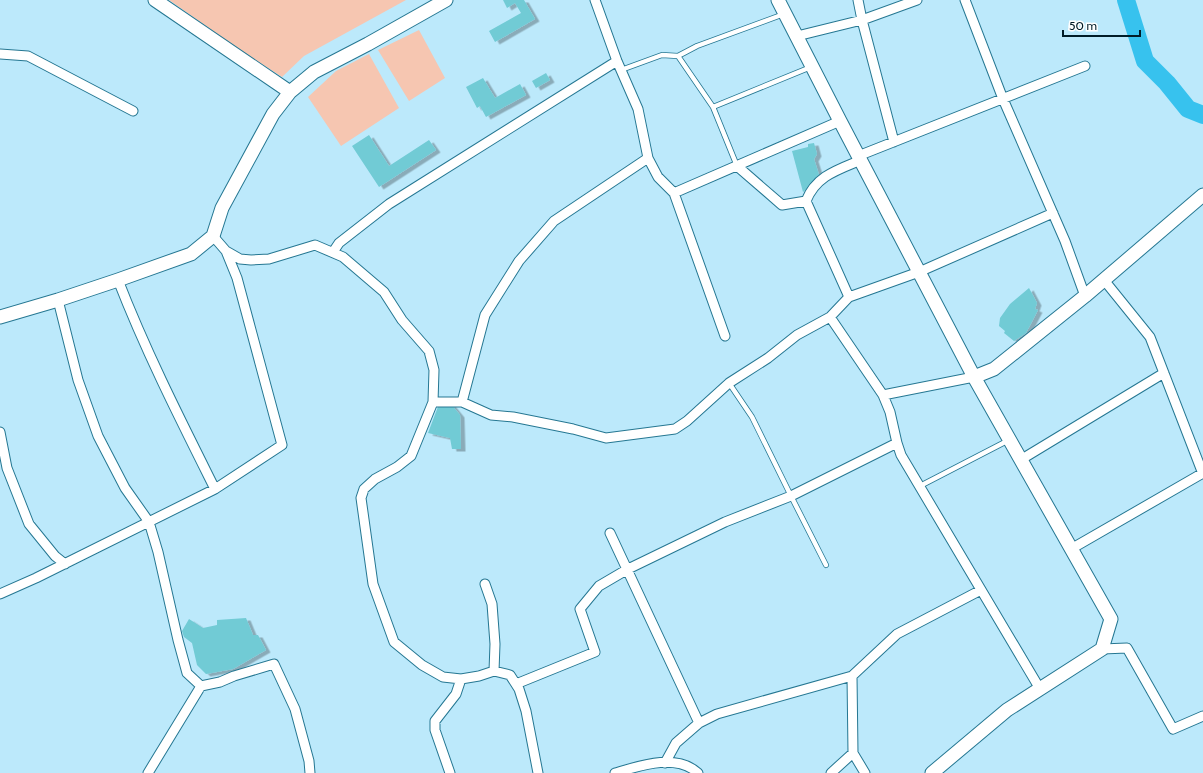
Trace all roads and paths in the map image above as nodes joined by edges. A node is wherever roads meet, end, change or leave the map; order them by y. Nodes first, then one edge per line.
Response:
1 (155, 0) edge
2 (446, 0) edge
3 (595, 0) edge
4 (778, 0) edge
5 (858, 0) edge
6 (918, 0) edge
7 (965, 0) edge
8 (786, 14) junction
9 (862, 20) junction
10 (797, 36) junction
11 (0, 54) edge
12 (678, 56) junction
13 (619, 65) junction
14 (812, 66) junction
15 (1085, 66) dead end
16 (290, 92) junction
17 (1002, 99) junction
18 (713, 107) junction
19 (133, 111) dead end
20 (840, 121) junction
21 (894, 142) junction
22 (648, 158) junction
23 (860, 158) junction
24 (737, 166) junction
25 (674, 193) junction
26 (1203, 195) edge
27 (806, 201) junction
28 (1053, 213) junction
29 (213, 236) junction
30 (226, 251) junction
31 (333, 252) junction
32 (919, 272) junction
33 (118, 280) junction
34 (1104, 280) junction
35 (1085, 296) junction
36 (849, 297) junction
37 (58, 300) junction
38 (0, 317) edge
39 (830, 317) junction
40 (725, 336) dead end
41 (1164, 373) junction
42 (974, 377) junction
43 (729, 383) junction
44 (883, 395) junction
45 (433, 402) junction
46 (462, 402) junction
47 (0, 432) edge
48 (1010, 439) junction
49 (897, 443) junction
50 (1022, 459) junction
51 (1203, 474) edge
52 (919, 487) junction
53 (215, 489) junction
54 (791, 496) junction
55 (149, 522) junction
56 (610, 533) dead end
57 (1071, 549) junction
58 (65, 564) junction
59 (826, 565) dead end
60 (628, 569) junction
61 (485, 584) dead end
62 (981, 590) junction
63 (0, 594) edge
64 (1102, 649) junction
65 (494, 671) junction
66 (852, 676) junction
67 (461, 679) junction
68 (516, 684) junction
69 (201, 686) junction
70 (1040, 689) junction
71 (1203, 716) edge
72 (699, 723) junction
73 (853, 753) junction
74 (665, 762) junction
75 (148, 773) edge
76 (310, 773) edge
77 (450, 773) edge
78 (538, 773) edge
79 (615, 773) edge
80 (698, 773) edge
81 (831, 773) edge
82 (865, 773) edge
83 (932, 773) edge

1 - 16 street
2 - 16 street
3 - 13 street
4 - 8 street
5 - 9 street
6 - 9 street
7 - 17 street
8 - 10 street
8 - 12 lane
9 - 10 street
9 - 21 street
10 - 14 street
11 - 19 street
12 - 13 lane
12 - 18 lane
13 - 22 street
13 - 31 street
14 - 18 lane
14 - 20 street
15 - 17 street
16 - 29 street
17 - 21 street
17 - 28 street
18 - 24 lane
20 - 23 street
20 - 24 street
21 - 23 street
22 - 25 street
22 - 46 street
23 - 27 street
23 - 32 street
24 - 25 street
24 - 27 street
25 - 40 street
26 - 34 street
27 - 36 street
28 - 32 street
28 - 35 street
29 - 30 street
29 - 33 street
30 - 31 street
30 - 53 street
31 - 45 street
32 - 36 street
32 - 42 street
33 - 37 street
33 - 53 street
34 - 35 street
34 - 41 street
35 - 42 street
36 - 39 street
37 - 38 street
37 - 55 street
39 - 43 street
39 - 44 street
41 - 50 street
41 - 51 street
42 - 44 street
42 - 48 street
43 - 46 street
43 - 54 lane
44 - 49 street
45 - 46 street
45 - 67 street
47 - 58 street
48 - 50 street
48 - 52 lane
49 - 52 street
49 - 54 street
50 - 57 street
51 - 57 street
52 - 62 street
53 - 55 street
54 - 59 lane
54 - 60 street
55 - 58 street
55 - 69 street
56 - 60 street
57 - 64 street
58 - 63 street
60 - 68 street
60 - 72 street
61 - 65 street
62 - 66 street
62 - 70 street
64 - 70 street
64 - 71 street
65 - 67 street
65 - 68 street
66 - 72 street
66 - 73 street
67 - 77 street
68 - 78 street
69 - 75 street
69 - 76 street
70 - 83 street
72 - 74 street
73 - 81 street
73 - 82 street
74 - 79 street
74 - 80 street

